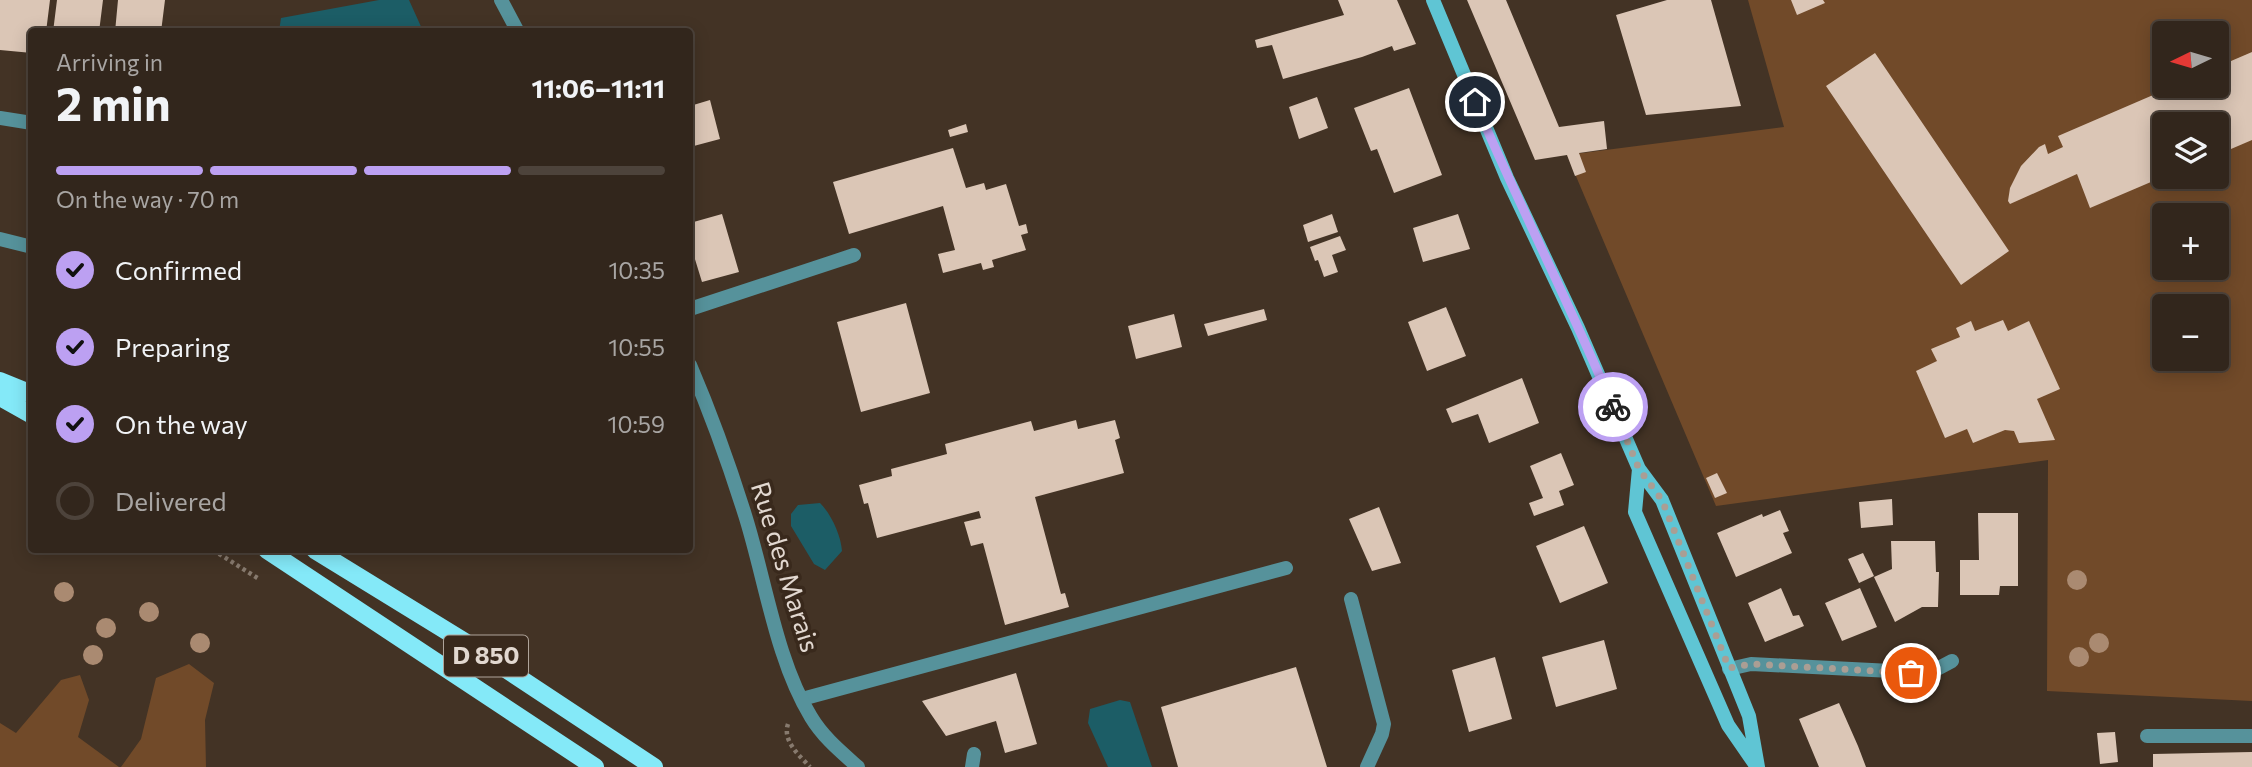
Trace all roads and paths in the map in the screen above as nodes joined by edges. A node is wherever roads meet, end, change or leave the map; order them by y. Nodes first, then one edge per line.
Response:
1 (501, 0) edge
2 (1433, 0) edge
3 (516, 28) edge
4 (0, 118) edge
5 (28, 122) edge
6 (0, 239) edge
7 (28, 246) edge
8 (854, 255) dead end
9 (693, 308) edge
10 (693, 379) edge
11 (0, 381) edge
12 (28, 392) edge
13 (0, 397) edge
14 (28, 413) edge
15 (1639, 469) junction
16 (272, 553) edge
17 (320, 553) edge
18 (1286, 568) dead end
19 (1351, 599) dead end
20 (1952, 661) dead end
21 (1729, 668) junction
22 (802, 699) junction
23 (2147, 736) dead end
24 (2252, 736) edge
25 (595, 767) edge
26 (653, 767) edge
27 (858, 767) edge
28 (1367, 767) edge
29 (1758, 767) edge

1 - 3 street
2 - 15 main road
4 - 5 street
6 - 7 street
8 - 9 street
10 - 22 street, Rue des Marais
11 - 12 main road
13 - 14 main road
15 - 21 main road
15 - 29 main road
16 - 25 main road, D 850
17 - 26 main road, D 850
18 - 22 street
19 - 28 street
20 - 21 street
21 - 29 main road
22 - 27 street, Rue des Marais
23 - 24 street

